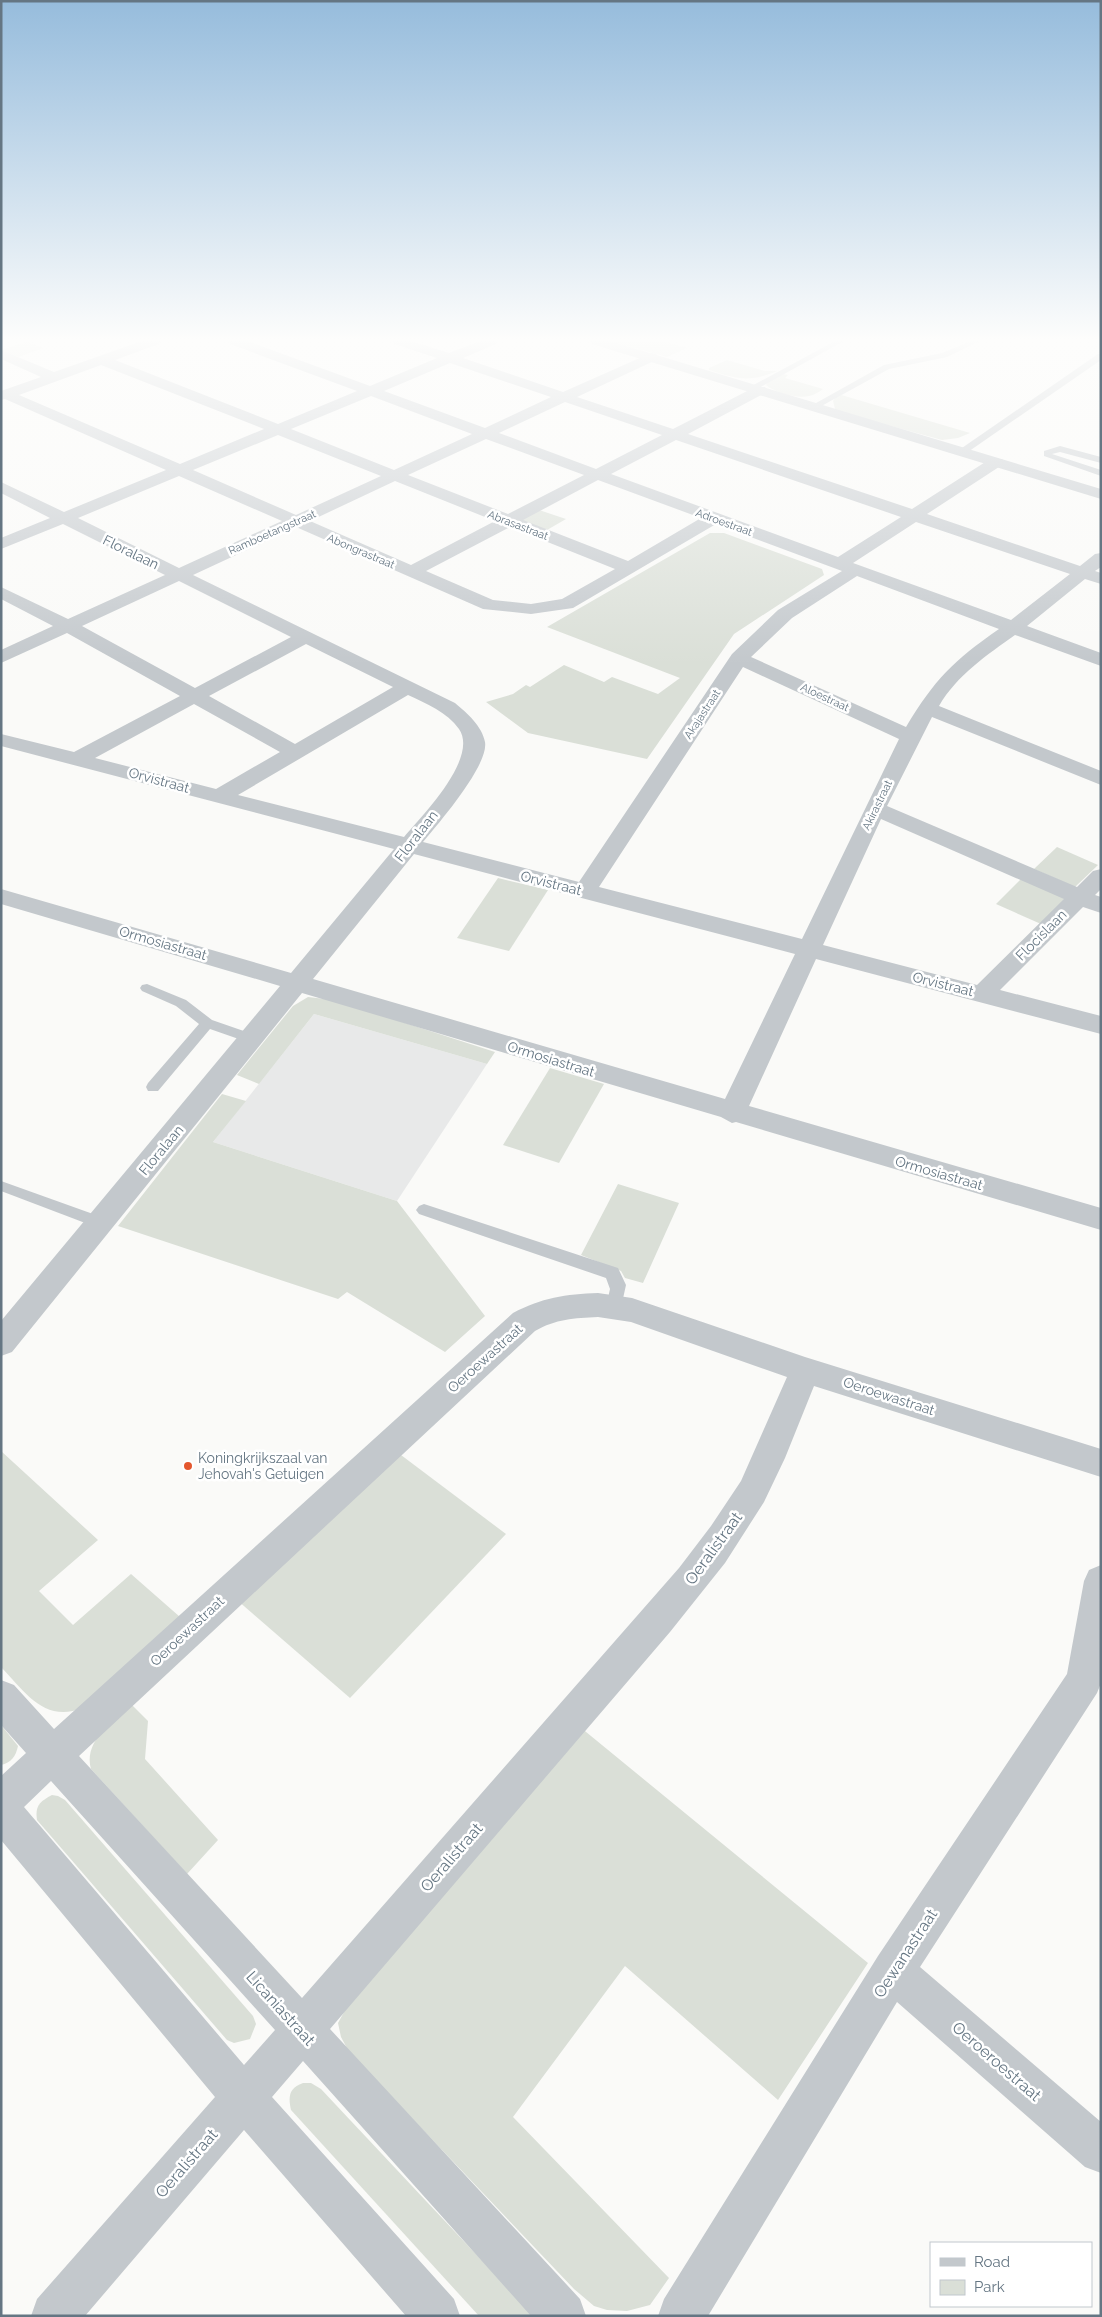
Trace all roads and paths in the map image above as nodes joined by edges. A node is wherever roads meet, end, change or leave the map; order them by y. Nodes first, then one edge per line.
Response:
1 (129, 449) edge
2 (229, 449) edge
3 (330, 449) edge
4 (452, 449) edge
5 (528, 449) edge
6 (648, 449) edge
7 (720, 449) edge
8 (952, 449) edge
9 (966, 449) edge
10 (1059, 449) edge
11 (1060, 449) edge
12 (962, 452) junction
13 (1101, 460) edge
14 (996, 462) junction
15 (178, 470) junction
16 (1101, 473) edge
17 (395, 475) junction
18 (599, 475) junction
19 (1, 487) edge
20 (1101, 494) edge
21 (915, 516) junction
22 (63, 518) junction
23 (714, 518) junction
24 (507, 521) junction
25 (294, 522) junction
26 (1, 544) edge
27 (1101, 558) edge
28 (847, 567) junction
29 (629, 568) junction
30 (410, 572) junction
31 (177, 575) junction
32 (1091, 576) edge
33 (1, 592) edge
34 (68, 626) junction
35 (1013, 628) junction
36 (307, 636) junction
37 (1, 657) edge
38 (739, 658) junction
39 (1101, 660) edge
40 (408, 687) junction
41 (193, 697) junction
42 (927, 708) junction
43 (910, 737) junction
44 (1, 740) edge
45 (297, 753) junction
46 (77, 759) junction
47 (1101, 779) edge
48 (220, 796) junction
49 (874, 809) junction
50 (408, 847) junction
51 (1101, 876) edge
52 (584, 892) junction
53 (1, 896) edge
54 (1079, 897) junction
55 (1101, 906) edge
56 (809, 950) junction
57 (298, 983) junction
58 (146, 988) dead end
59 (982, 994) junction
60 (207, 1023) junction
61 (1101, 1025) edge
62 (253, 1039) junction
63 (153, 1087) dead end
64 (732, 1113) junction
65 (3, 1186) dead end
66 (424, 1210) dead end
67 (1101, 1220) edge
68 (101, 1222) junction
69 (614, 1307) junction
70 (1, 1343) edge
71 (805, 1370) junction
72 (1101, 1463) edge
73 (1101, 1581) edge
74 (1093, 1685) edge
75 (1, 1698) edge
76 (53, 1754) junction
77 (1, 1802) edge
78 (1, 1810) edge
79 (893, 1971) junction
80 (300, 2029) junction
81 (242, 2097) junction
82 (1101, 2151) edge
83 (54, 2316) edge
84 (437, 2316) edge
85 (563, 2316) edge
86 (681, 2316) edge

1 - 15 street, Abongrastraat
2 - 15 street
3 - 17 street, Abrasastraat
4 - 17 street, Ramboetangstraat
5 - 18 street, Adroestraat
6 - 18 street
7 - 21 street
8 - 12 street
9 - 12 lane
10 - 16 lane
11 - 13 lane
12 - 14 street
14 - 20 street
14 - 21 street, Akajastraat
15 - 22 street
15 - 25 street, Abongrastraat
17 - 24 street, Abrasastraat
17 - 25 street, Ramboetangstraat
18 - 23 street, Adroestraat
18 - 24 street
19 - 22 street, Floralaan
21 - 28 street, Akajastraat
21 - 32 street
22 - 26 street
22 - 31 street, Floralaan
23 - 28 street, Adroestraat
23 - 29 street, Abongrastraat
24 - 29 street, Abrasastraat
24 - 30 street
25 - 30 street, Abongrastraat
25 - 31 street, Ramboetangstraat
27 - 32 street, Akirastraat
28 - 35 street, Adroestraat
28 - 38 street, Akajastraat
29 - 30 street, Abongrastraat
31 - 34 street, Ramboetangstraat
31 - 36 street, Floralaan
32 - 35 street, Akirastraat
33 - 34 street
34 - 37 street, Ramboetangstraat
34 - 41 street
35 - 39 street, Adroestraat
35 - 42 street, Akirastraat
36 - 40 street, Floralaan
36 - 41 street
38 - 43 street, Aloestraat
38 - 52 street, Akajastraat
40 - 45 street
40 - 50 street, Floralaan
41 - 45 street
41 - 46 street
42 - 43 street, Akirastraat
42 - 47 street
43 - 49 street, Akirastraat
44 - 46 street, Orvistraat
45 - 48 street
46 - 48 street, Orvistraat
48 - 50 street, Orvistraat
49 - 54 street
49 - 56 street, Akirastraat
50 - 52 street, Orvistraat
50 - 57 street, Floralaan
51 - 54 street, Flocislaan
52 - 56 street, Orvistraat
53 - 57 street, Ormosiastraat
54 - 55 street
54 - 59 street, Flocislaan
56 - 59 street, Orvistraat
56 - 64 street, Akirastraat
57 - 62 street, Floralaan
57 - 64 street, Ormosiastraat
58 - 60 lane
59 - 61 street, Orvistraat
60 - 62 lane
60 - 63 lane
62 - 68 street, Floralaan
64 - 67 street, Ormosiastraat
65 - 68 lane
66 - 69 lane
68 - 70 street, Floralaan
69 - 71 street, Oeroewastraat
69 - 76 street, Oeroewastraat
71 - 72 street, Oeroewastraat
71 - 80 street, Oeralistraat
73 - 74 street, Oewanastraat
74 - 79 street, Oewanastraat
75 - 76 street, Licaniastraat
76 - 77 street, Oeroewastraat
76 - 80 street, Licaniastraat
78 - 81 street
79 - 82 street, Oeroeroestraat
79 - 86 street, Oewanastraat
80 - 81 street, Oeralistraat
80 - 85 street, Licaniastraat
81 - 83 street, Oeralistraat
81 - 84 street

